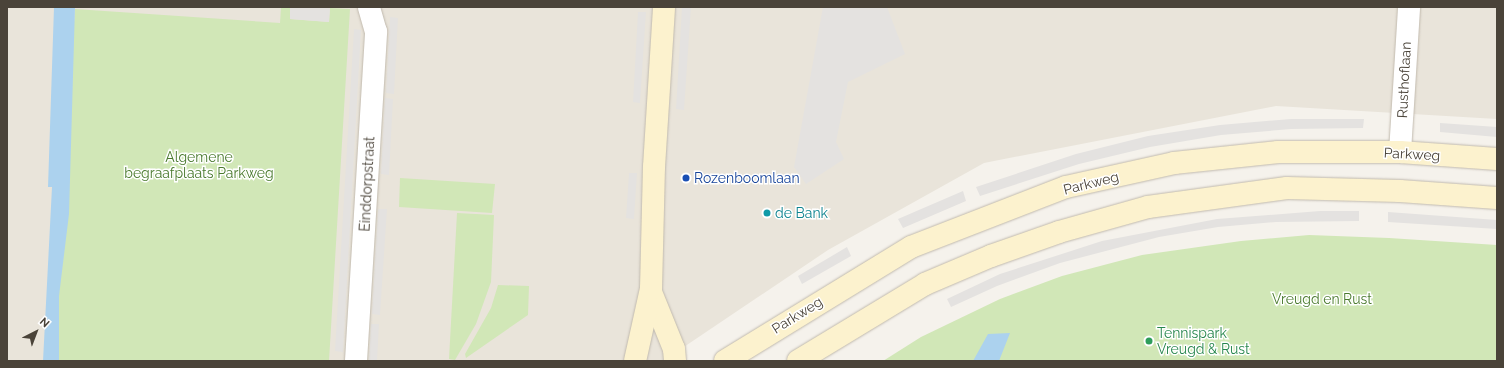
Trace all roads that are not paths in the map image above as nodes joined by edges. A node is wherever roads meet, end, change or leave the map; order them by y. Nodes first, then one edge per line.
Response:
1 (369, 7) edge
2 (664, 7) edge
3 (1409, 7) edge
4 (1400, 152) junction
5 (1497, 159) edge
6 (1497, 198) edge
7 (651, 292) junction
8 (356, 361) edge
9 (635, 361) edge
10 (675, 361) edge
11 (725, 361) edge
12 (798, 361) edge

1 - 8 street, Einddorpstraat
2 - 7 street
3 - 4 street, Rusthoflaan
4 - 5 street, Parkweg
4 - 11 street, Parkweg
6 - 12 street
7 - 9 street
7 - 10 street

